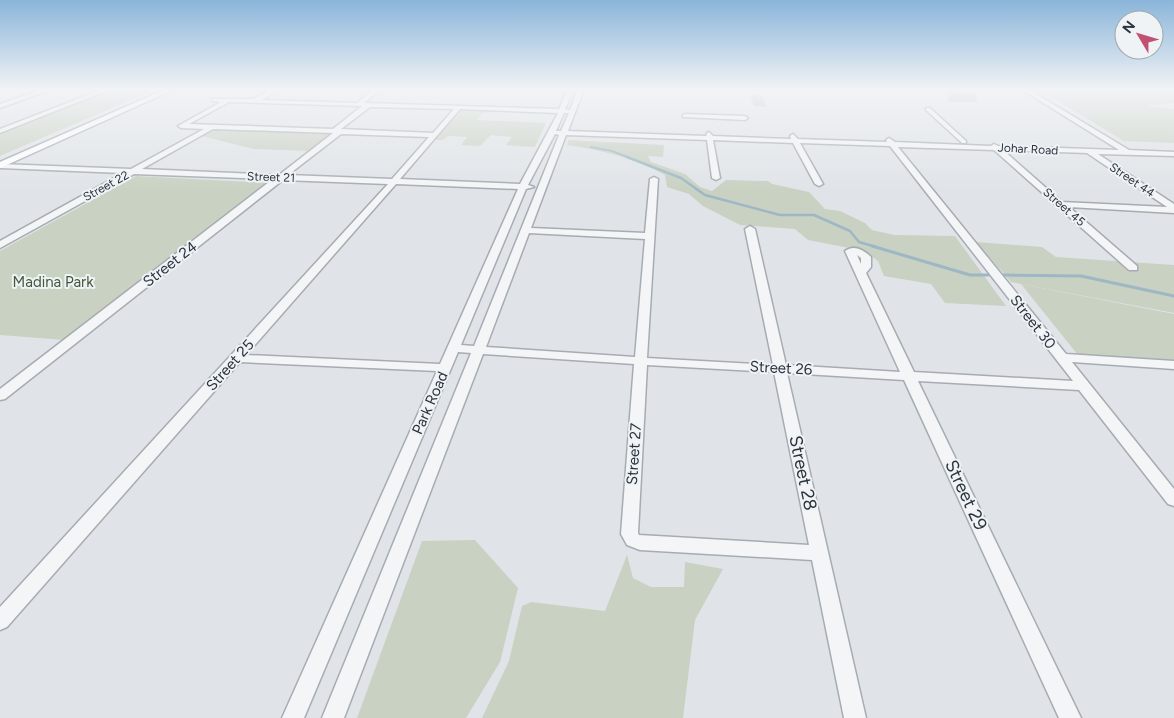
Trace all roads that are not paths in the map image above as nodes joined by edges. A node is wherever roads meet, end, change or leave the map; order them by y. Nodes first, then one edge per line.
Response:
1 (22, 123) edge
2 (84, 123) edge
3 (96, 123) edge
4 (187, 123) edge
5 (348, 123) edge
6 (445, 123) edge
7 (562, 123) edge
8 (943, 123) edge
9 (1069, 123) edge
10 (1077, 123) edge
11 (212, 127) junction
12 (1080, 130) junction
13 (0, 131) edge
14 (338, 131) junction
15 (559, 131) junction
16 (1092, 131) junction
17 (434, 135) junction
18 (710, 136) junction
19 (794, 139) junction
20 (890, 142) junction
21 (964, 142) junction
22 (993, 145) junction
23 (1105, 147) junction
24 (1116, 150) junction
25 (1174, 150) edge
26 (1090, 151) junction
27 (1174, 154) edge
28 (0, 159) edge
29 (0, 165) edge
30 (132, 171) junction
31 (282, 177) junction
32 (716, 178) dead end
33 (654, 179) dead end
34 (394, 182) junction
35 (819, 184) dead end
36 (524, 187) junction
37 (542, 188) junction
38 (1061, 204) junction
39 (1174, 209) edge
40 (750, 229) dead end
41 (525, 230) junction
42 (650, 236) junction
43 (0, 245) edge
44 (1133, 268) dead end
45 (860, 273) dead end
46 (454, 348) junction
47 (477, 349) junction
48 (236, 358) junction
49 (1062, 358) junction
50 (640, 361) junction
51 (1174, 366) edge
52 (445, 368) junction
53 (781, 368) junction
54 (909, 375) junction
55 (1084, 386) junction
56 (0, 396) edge
57 (1174, 500) edge
58 (820, 553) junction
59 (2, 615) edge
60 (293, 718) edge
61 (332, 718) edge
62 (855, 718) edge
63 (1070, 718) edge

1 - 13 street
2 - 28 main road
3 - 29 main road
4 - 11 street
5 - 14 street, Street 24
6 - 17 street, Street 25
7 - 15 street, Park Road
8 - 21 street
9 - 12 street
10 - 16 street
11 - 14 street
11 - 30 street, Street 22
12 - 16 street
12 - 23 street
14 - 17 street
14 - 31 street, Street 24
15 - 18 street, Johar Road
15 - 36 street, Park Road
15 - 37 street, Park Road
16 - 24 street
17 - 34 street, Street 25
18 - 19 street, Johar Road
18 - 32 street
19 - 20 street, Johar Road
19 - 35 street
20 - 21 street, Johar Road
20 - 22 street, Johar Road
20 - 49 street, Street 30
21 - 22 street, Johar Road
22 - 23 street, Johar Road
22 - 26 street, Johar Road
22 - 38 street, Street 45
23 - 24 street, Johar Road
24 - 25 street, Johar Road
24 - 26 street, Johar Road
24 - 27 street, Johar Road
26 - 39 street, Street 44
29 - 30 street, Street 21
30 - 31 street, Street 21
30 - 43 street, Street 22
31 - 34 street, Street 21
31 - 56 street, Street 24
33 - 42 street, Street 27
34 - 36 street, Street 21
34 - 48 street, Street 25
36 - 37 street, Street 21
36 - 46 street, Park Road
37 - 41 street, Park Road
38 - 39 street
38 - 44 street, Street 45
40 - 53 street, Street 28
41 - 42 street
41 - 47 street, Park Road
42 - 50 street, Street 27
45 - 54 street, Street 29
46 - 47 street, Street 26
46 - 52 street, Park Road
47 - 50 street, Street 26
47 - 61 street, Park Road
48 - 52 street
48 - 59 street, Street 25
49 - 51 street
49 - 55 street, Street 30
50 - 53 street, Street 26
50 - 58 street, Street 27
52 - 60 street, Park Road
53 - 54 street, Street 26
53 - 58 street, Street 28
54 - 55 street, Street 26
54 - 63 street, Street 29
55 - 57 street, Street 30
58 - 62 street, Street 28

